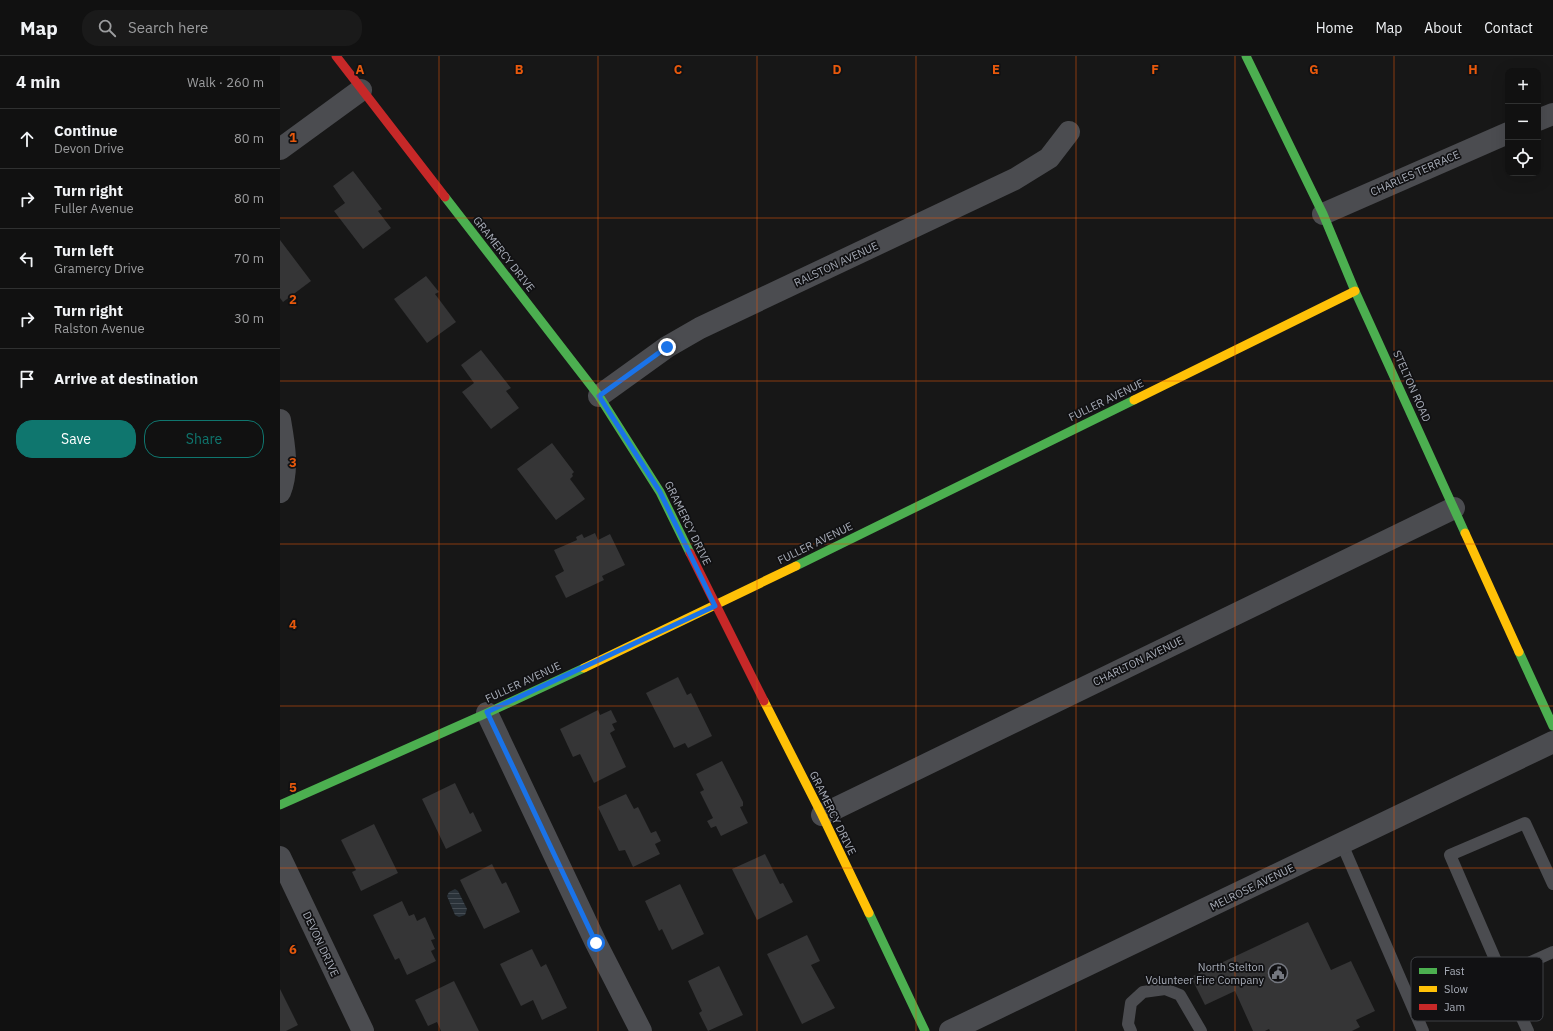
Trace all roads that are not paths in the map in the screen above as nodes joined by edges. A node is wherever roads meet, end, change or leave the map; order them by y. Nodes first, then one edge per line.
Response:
1 (336, 56) edge
2 (1246, 56) edge
3 (361, 90) junction
4 (1553, 114) edge
5 (1541, 119) edge
6 (1069, 132) dead end
7 (1505, 134) edge
8 (280, 149) edge
9 (1323, 214) junction
10 (1355, 291) junction
11 (599, 396) junction
12 (280, 420) edge
13 (280, 492) edge
14 (1454, 508) junction
15 (715, 606) junction
16 (487, 712) junction
17 (1553, 726) edge
18 (1553, 742) edge
19 (280, 805) edge
20 (822, 815) junction
21 (1342, 844) junction
22 (280, 856) edge
23 (1552, 880) edge
24 (1553, 952) edge
25 (1495, 957) edge
26 (1541, 957) edge
27 (1411, 1003) edge
28 (1419, 1021) edge
29 (1523, 1021) edge
30 (363, 1031) edge
31 (641, 1031) edge
32 (925, 1031) edge
33 (950, 1031) edge
34 (1131, 1031) edge
35 (1201, 1031) edge
36 (1423, 1031) edge
37 (1528, 1031) edge

1 - 3 street, GRAMERCY DRIVE
2 - 9 street, STELTON ROAD
3 - 8 street
3 - 11 street, GRAMERCY DRIVE
4 - 5 street
6 - 11 street, RALSTON AVENUE
7 - 9 street, CHARLES TERRACE
9 - 10 street, STELTON ROAD
10 - 14 street, STELTON ROAD
10 - 15 street, FULLER AVENUE
11 - 15 street, GRAMERCY DRIVE
12 - 13 street
14 - 17 street, STELTON ROAD
14 - 20 street, CHARLTON AVENUE
15 - 16 street, FULLER AVENUE
15 - 20 street, GRAMERCY DRIVE
16 - 19 street, FULLER AVENUE
16 - 31 street
18 - 21 street, MELROSE AVENUE
20 - 32 street, GRAMERCY DRIVE
21 - 27 lane
21 - 33 street, MELROSE AVENUE
22 - 30 street, DEVON DRIVE
23 - 25 lane
24 - 26 lane
28 - 36 lane
29 - 37 lane
34 - 35 lane

